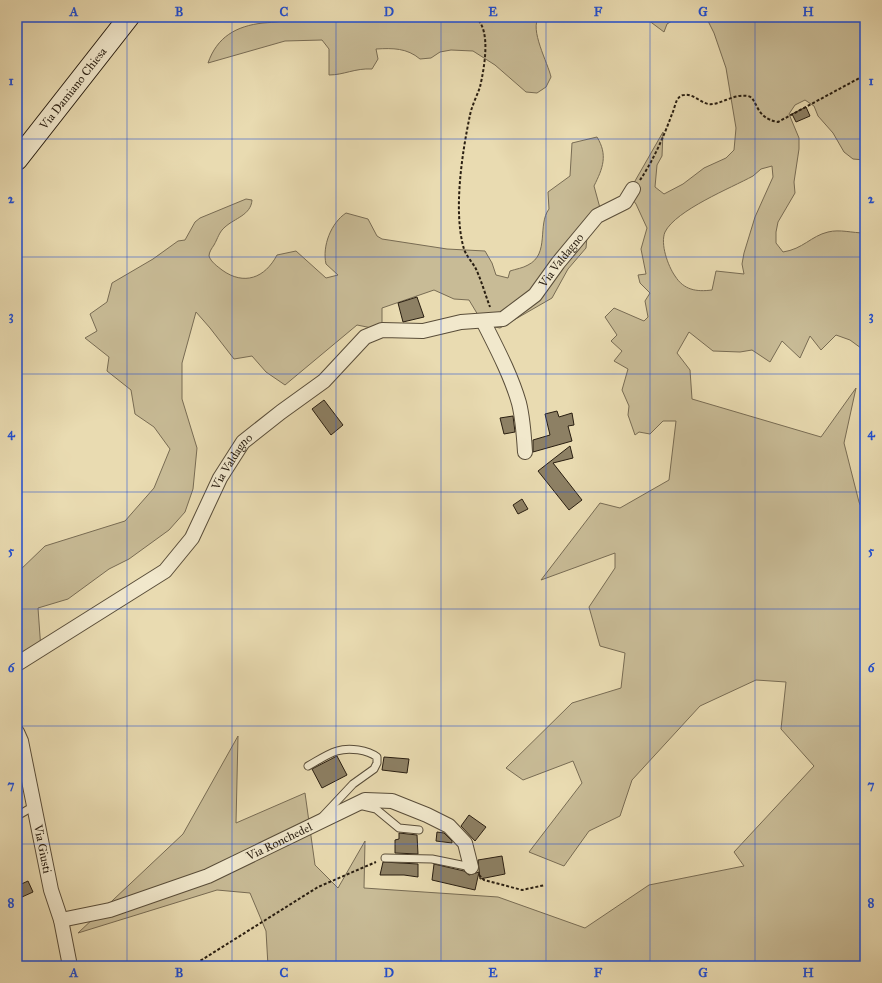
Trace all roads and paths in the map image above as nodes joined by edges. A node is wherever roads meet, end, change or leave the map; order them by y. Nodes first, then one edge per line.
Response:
1 (129, 17) edge
2 (475, 17) edge
3 (865, 74) edge
4 (17, 160) edge
5 (633, 189) joint
6 (499, 319) junction
7 (483, 321) junction
8 (525, 452) dead end
9 (17, 664) edge
10 (17, 732) edge
11 (308, 766) dead end
12 (357, 804) junction
13 (34, 806) junction
14 (17, 816) edge
15 (314, 825) junction
16 (420, 830) dead end
17 (385, 858) joint
18 (471, 868) junction
19 (545, 885) dead end
20 (61, 920) junction
21 (70, 966) edge
22 (192, 966) edge

1 - 4 street, Via Damiano Chiesa
2 - 6 path
3 - 5 path
5 - 6 street, Via Valdagno
6 - 7 street, Via Valdagno
7 - 8 street
7 - 9 street, Via Valdagno
10 - 13 street, Via Giusti
11 - 15 lane
12 - 15 street, Via Ronchedel
12 - 16 lane
12 - 18 street, Via Ronchedel
13 - 14 lane
13 - 20 street, Via Giusti
15 - 20 street, Via Ronchedel
17 - 18 lane
17 - 22 path
18 - 19 path
20 - 21 street, Via Giusti

